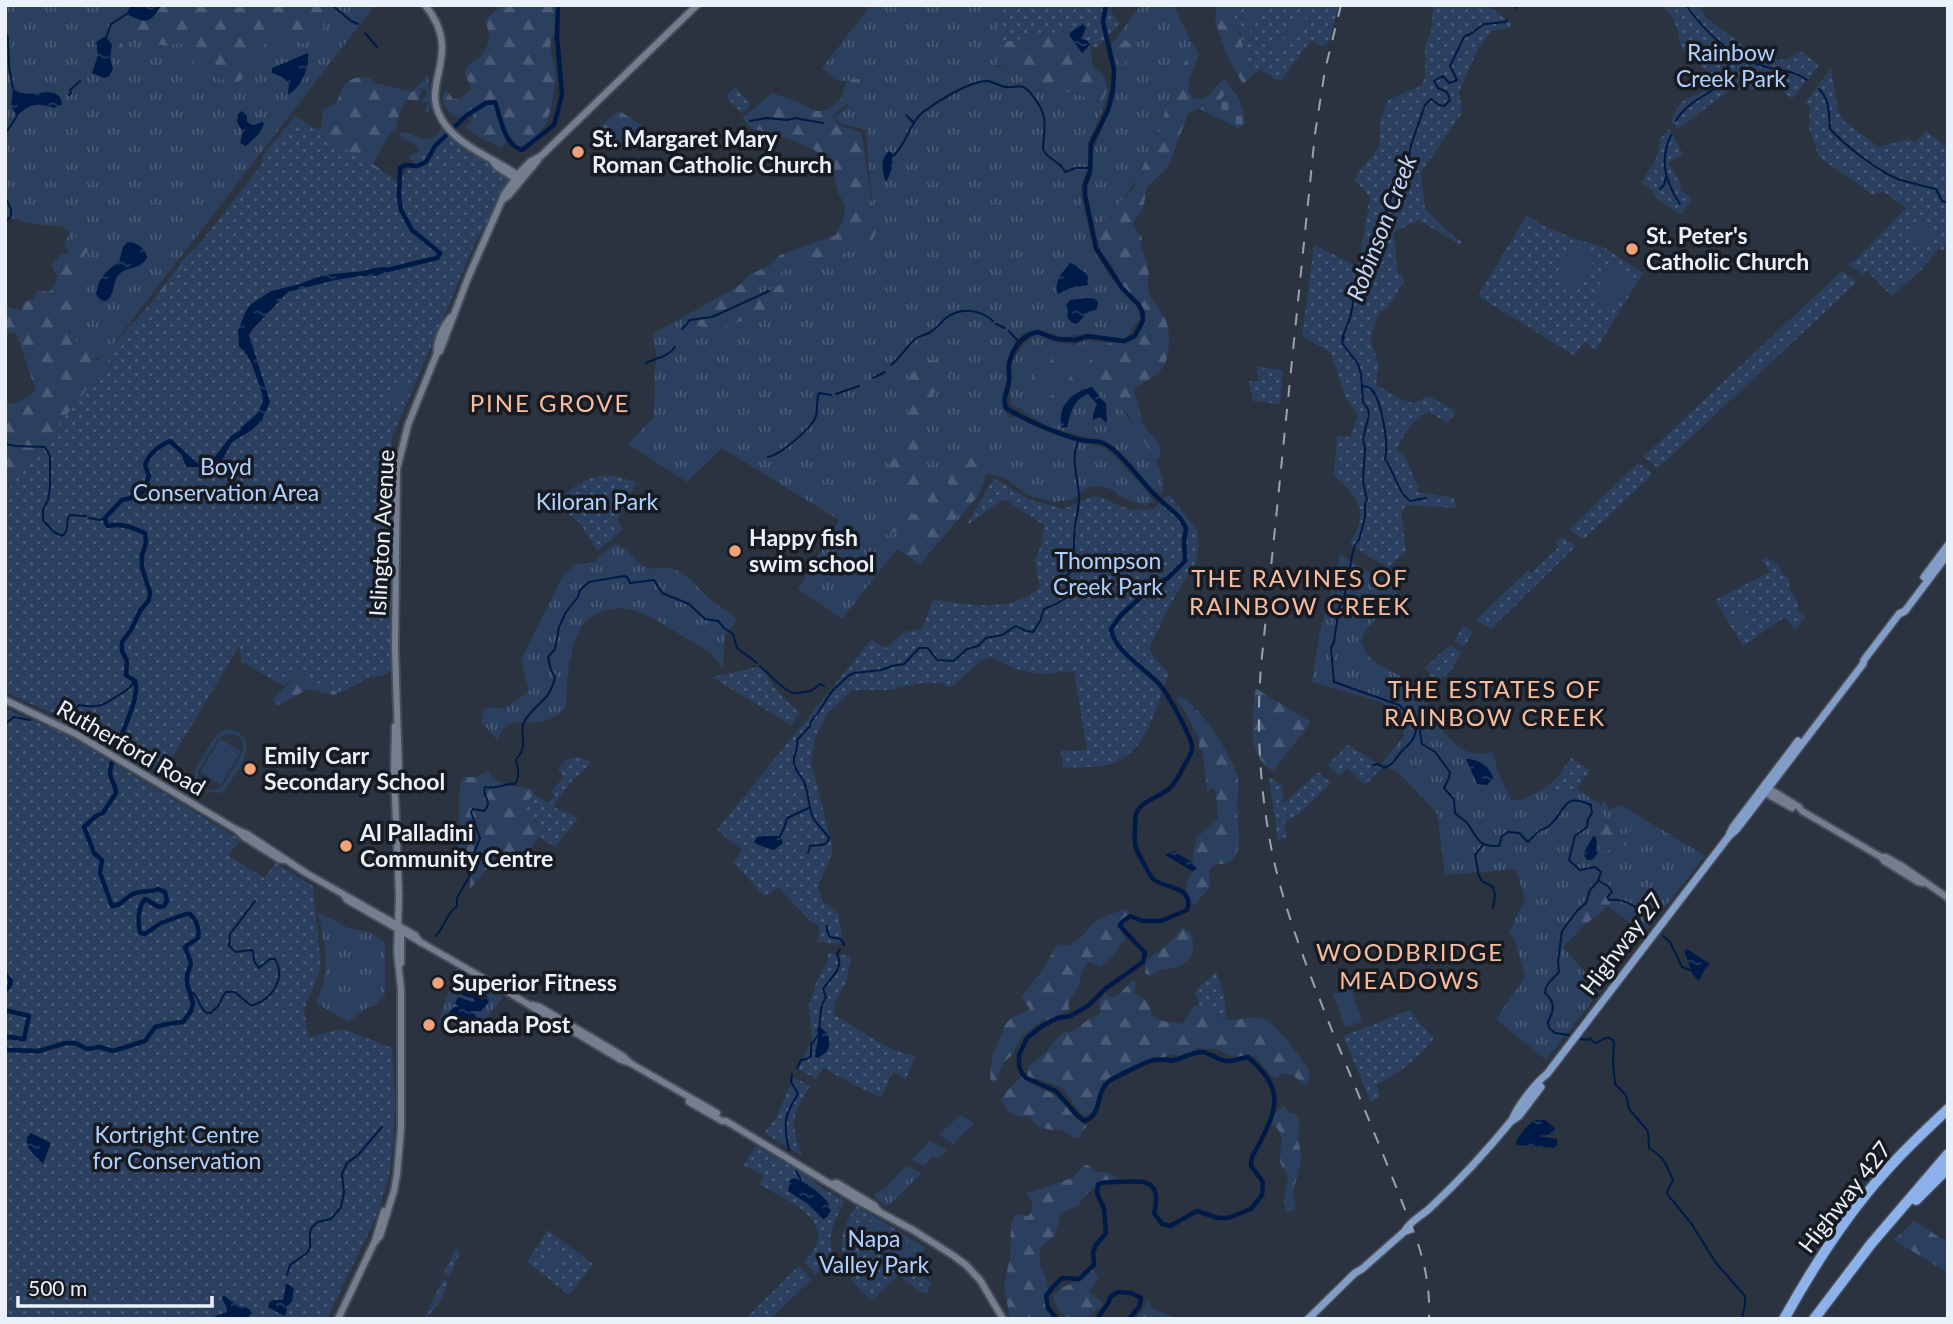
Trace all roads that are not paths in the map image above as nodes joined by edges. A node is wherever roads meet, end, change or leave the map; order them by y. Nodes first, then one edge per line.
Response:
1 (425, 5) edge
2 (697, 5) edge
3 (519, 178) junction
4 (1948, 545) edge
5 (1948, 554) edge
6 (1901, 612) junction
7 (5, 700) edge
8 (1765, 790) junction
9 (344, 895) junction
10 (399, 897) junction
11 (1948, 898) edge
12 (381, 915) junction
13 (399, 928) junction
14 (422, 943) junction
15 (400, 964) junction
16 (1948, 1107) edge
17 (1948, 1154) edge
18 (1948, 1168) edge
19 (1896, 1214) junction
20 (338, 1319) edge
21 (1003, 1319) edge
22 (1308, 1319) edge
23 (1784, 1319) edge
24 (1814, 1319) edge

1 - 3 main road
2 - 3 main road, Islington Avenue
3 - 10 main road, Islington Avenue
4 - 6 main road, Highway 27
5 - 6 main road, Highway 27
6 - 8 main road, Highway 27
7 - 9 main road, Rutherford Road
8 - 11 main road
8 - 22 main road, Highway 27
9 - 12 main road, Rutherford Road
9 - 13 main road, Rutherford Road
10 - 12 main road
10 - 13 main road, Islington Avenue
12 - 13 main road, Rutherford Road
13 - 14 main road, Rutherford Road
13 - 15 main road, Islington Avenue
14 - 15 main road
14 - 21 main road, Rutherford Road
15 - 20 main road, Islington Avenue
16 - 23 highway, Highway 427
17 - 19 highway
18 - 19 highway
19 - 24 highway

